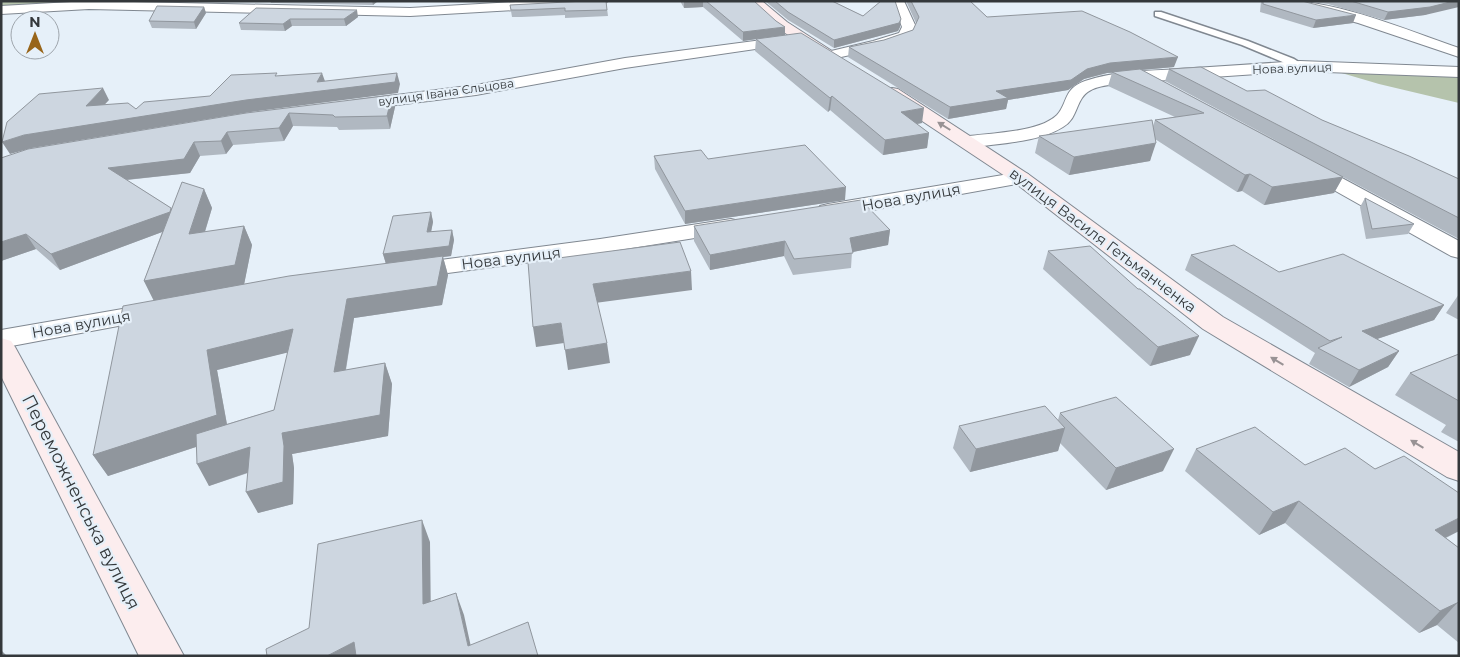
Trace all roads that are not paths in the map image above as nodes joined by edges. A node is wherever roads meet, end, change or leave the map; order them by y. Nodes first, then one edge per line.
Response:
1 (602, 1) edge
2 (754, 1) edge
3 (898, 1) edge
4 (1290, 1) edge
5 (1, 10) edge
6 (1158, 14) dead end
7 (803, 39) junction
8 (1459, 53) edge
9 (832, 55) junction
10 (1300, 66) junction
11 (1459, 72) edge
12 (1139, 76) junction
13 (1172, 94) edge
14 (339, 108) edge
15 (969, 142) junction
16 (1290, 157) edge
17 (1021, 178) junction
18 (804, 215) edge
19 (756, 222) edge
20 (1459, 251) edge
21 (387, 274) edge
22 (174, 308) edge
23 (1, 338) edge
24 (1, 347) edge
25 (1459, 468) edge
26 (154, 653) edge

1 - 5 street
2 - 7 street, вулиця Василя Гетьманченка
3 - 9 street
4 - 8 street
6 - 10 lane
7 - 9 street, вулиця Василя Гетьманченка
7 - 14 street, вулиця Івана Єльцова
15 -> 9 street, вулиця Василя Гетьманченка
10 - 11 street, Нова вулиця
10 - 12 street, Нова вулиця
12 - 13 street
12 - 15 street, Нова вулиця
15 - 17 street, вулиця Василя Гетьманченка
16 - 20 street
17 - 18 street, Нова вулиця
25 -> 17 street, вулиця Василя Гетьманченка
19 - 21 street, Нова вулиця
22 - 23 street, Нова вулиця
24 - 26 street, Переможненська вулиця

